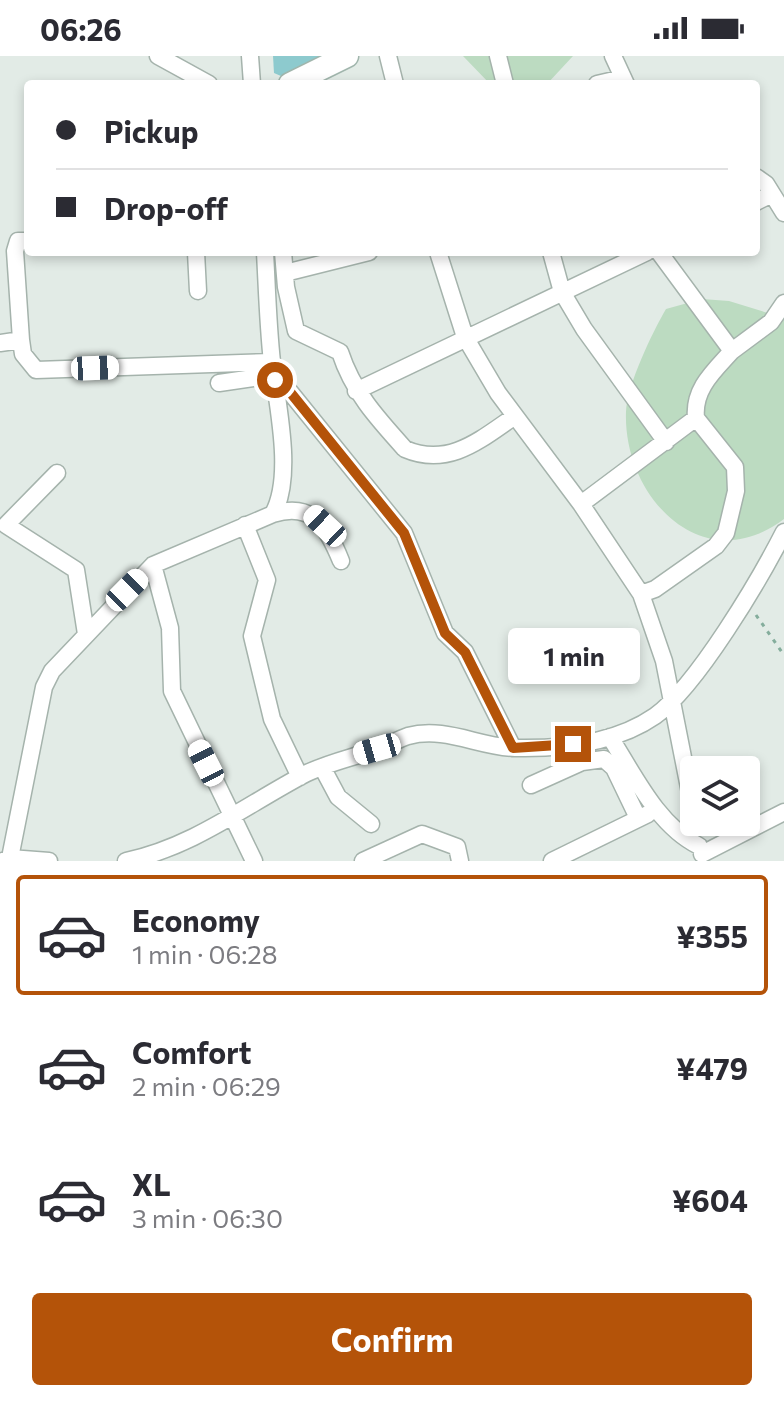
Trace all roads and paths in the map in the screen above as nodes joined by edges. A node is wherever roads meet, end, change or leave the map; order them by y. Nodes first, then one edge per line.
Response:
1 (158, 56) edge
2 (250, 56) edge
3 (347, 56) edge
4 (388, 56) edge
5 (498, 56) edge
6 (613, 56) edge
7 (181, 77) edge
8 (252, 80) edge
9 (298, 80) edge
10 (394, 80) edge
11 (504, 80) edge
12 (613, 80) edge
13 (760, 181) edge
14 (772, 194) junction
15 (760, 200) edge
16 (784, 213) edge
17 (24, 241) edge
18 (196, 256) edge
19 (265, 256) edge
20 (283, 256) edge
21 (353, 256) edge
22 (439, 256) edge
23 (552, 256) edge
24 (638, 256) edge
25 (662, 256) edge
26 (285, 273) junction
27 (198, 291) dead end
28 (562, 292) junction
29 (784, 303) edge
30 (465, 337) junction
31 (21, 340) junction
32 (0, 343) edge
33 (732, 351) junction
34 (274, 372) junction
35 (219, 383) dead end
36 (356, 391) junction
37 (515, 416) junction
38 (696, 418) junction
39 (666, 442) junction
40 (57, 473) dead end
41 (581, 504) junction
42 (273, 514) junction
43 (245, 525) junction
44 (2, 526) edge
45 (784, 532) edge
46 (341, 561) dead end
47 (153, 565) junction
48 (641, 594) junction
49 (745, 599) junction
50 (86, 634) junction
51 (784, 655) edge
52 (673, 700) junction
53 (610, 737) junction
54 (513, 748) junction
55 (683, 756) edge
56 (322, 767) junction
57 (300, 777) junction
58 (531, 785) dead end
59 (657, 809) junction
60 (784, 812) edge
61 (233, 817) junction
62 (638, 818) junction
63 (371, 824) dead end
64 (701, 854) edge
65 (7, 860) edge
66 (49, 861) edge
67 (126, 861) edge
68 (254, 861) edge
69 (363, 861) edge
70 (460, 861) edge
71 (552, 861) edge

1 - 7 street
2 - 8 street
3 - 9 street
4 - 10 street
5 - 11 street
6 - 12 street
13 - 14 street
14 - 15 street
14 - 16 street
17 - 31 street
18 - 27 street
19 - 34 street
20 - 26 street
21 - 26 street
22 - 30 street
23 - 28 street
24 - 28 street
25 - 33 street
26 - 36 street
28 - 30 street
28 - 39 street
29 - 33 street
30 - 36 street
30 - 37 street
31 - 32 street
31 - 34 street
33 - 38 street
34 - 35 street
34 - 42 street
34 - 54 street
36 - 37 street
37 - 41 street
38 - 39 street
38 - 48 street
39 - 41 street
40 - 44 street
41 - 48 street
42 - 43 street
42 - 46 street
43 - 47 street
43 - 57 street
44 - 50 street
45 - 49 street
47 - 50 street
47 - 61 street
48 - 52 street
49 - 51 path
49 - 52 street
50 - 65 street
52 - 53 street
52 - 55 street
53 - 54 street
53 - 59 street
54 - 56 street
56 - 57 street
56 - 63 street
57 - 61 street
58 - 62 street
59 - 62 street
59 - 64 street
60 - 64 street
61 - 67 street
61 - 68 street
62 - 71 street
65 - 66 street
69 - 70 street

